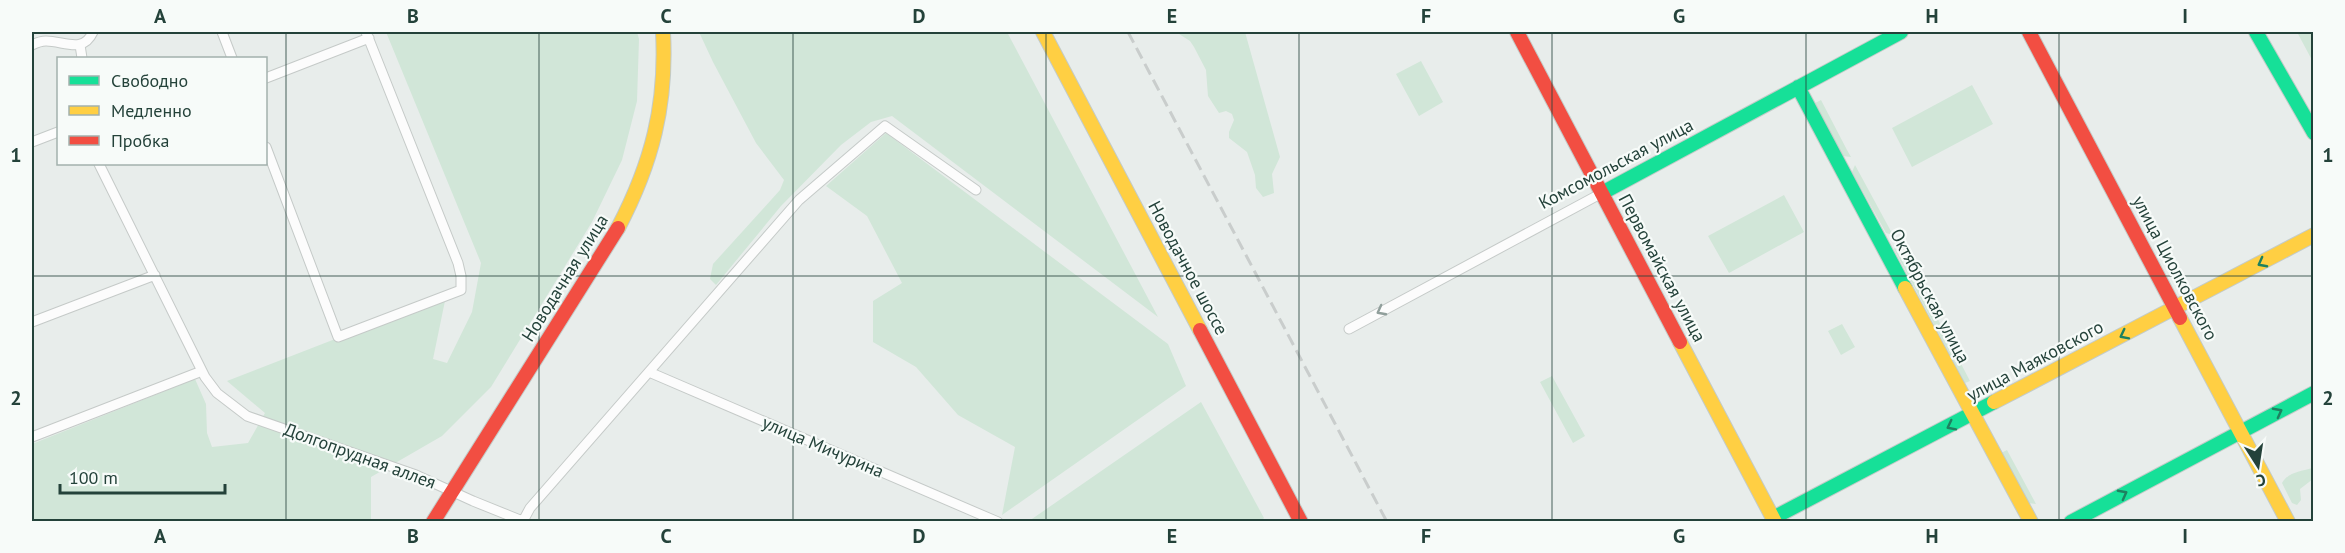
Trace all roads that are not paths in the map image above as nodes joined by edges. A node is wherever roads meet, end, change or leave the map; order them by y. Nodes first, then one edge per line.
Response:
1 (93, 32) edge
2 (222, 32) edge
3 (663, 32) edge
4 (1043, 32) edge
5 (1517, 32) edge
6 (1901, 32) edge
7 (2029, 32) edge
8 (2256, 32) edge
9 (368, 35) edge
10 (43, 36) edge
11 (32, 45) edge
12 (80, 45) junction
13 (82, 57) edge
14 (232, 57) edge
15 (267, 78) edge
16 (1798, 87) junction
17 (57, 132) edge
18 (2313, 134) edge
19 (32, 142) edge
20 (267, 150) edge
21 (99, 165) edge
22 (976, 190) dead end
23 (1602, 193) junction
24 (2313, 235) edge
25 (154, 275) junction
26 (2176, 309) junction
27 (32, 322) edge
28 (1349, 329) dead end
29 (649, 372) junction
30 (203, 374) junction
31 (2313, 393) edge
32 (1974, 414) junction
33 (2242, 431) junction
34 (32, 437) edge
35 (452, 491) junction
36 (1774, 520) edge
37 (524, 521) edge
38 (433, 522) edge
39 (998, 522) edge
40 (1301, 522) edge
41 (2031, 522) edge
42 (2071, 522) edge
43 (2288, 522) edge

1 - 12 street
2 - 14 street
3 - 35 street, Новодачная улица
4 - 40 street, Новодачное шоссе
5 - 23 street, Первомайская улица
6 - 16 street, Комсомольская улица
7 - 26 street, улица Циолковского
8 - 18 street
9 - 15 street
9 - 20 street
10 - 11 street
10 - 12 street
12 - 13 street
16 - 23 street, Комсомольская улица
16 - 32 street, Октябрьская улица
17 - 19 street
21 - 25 street, Долгопрудная аллея
22 - 29 street
23 -> 28 street, Комсомольская улица
23 - 36 street, Первомайская улица
24 -> 26 street, улица Маяковского
25 - 27 street
25 - 30 street, Долгопрудная аллея
26 -> 32 street, улица Маяковского
26 - 33 street, улица Циолковского
29 - 37 street
29 - 39 street, улица Мичурина
30 - 34 street
30 - 35 street, Долгопрудная аллея
33 -> 31 street
32 -> 36 street, улица Маяковского
32 - 41 street, Октябрьская улица
42 -> 33 street
33 - 43 street, улица Циолковского
35 - 37 street, Долгопрудная аллея
35 - 38 street, Новодачная улица

